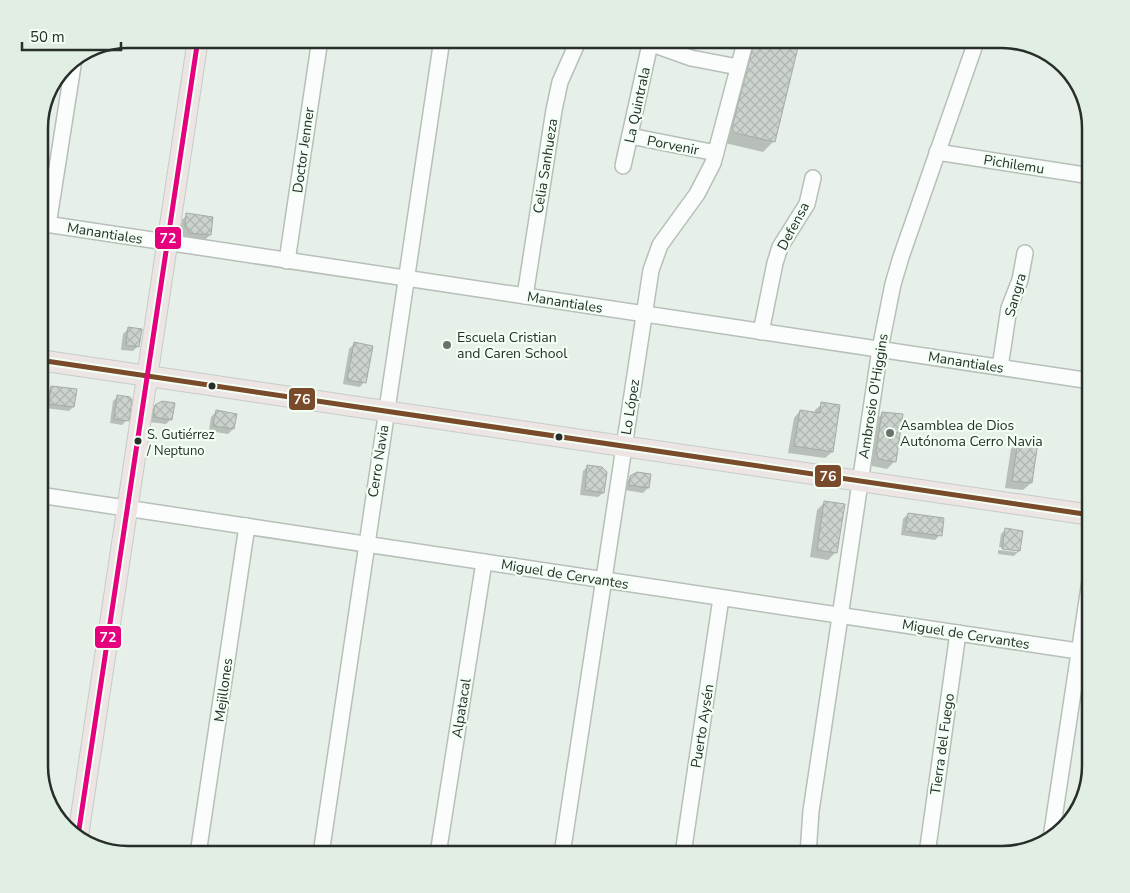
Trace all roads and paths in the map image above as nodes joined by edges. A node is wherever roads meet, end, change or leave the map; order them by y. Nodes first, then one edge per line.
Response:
1 (197, 47) edge
2 (319, 47) edge
3 (441, 47) edge
4 (575, 47) edge
5 (643, 47) edge
6 (661, 47) edge
7 (744, 47) edge
8 (974, 47) edge
9 (738, 67) junction
10 (72, 70) edge
11 (630, 136) junction
12 (937, 152) junction
13 (716, 153) junction
14 (624, 166) dead end
15 (1082, 175) edge
16 (814, 178) dead end
17 (48, 202) edge
18 (48, 225) edge
19 (166, 242) junction
20 (1025, 253) dead end
21 (287, 261) junction
22 (406, 278) junction
23 (525, 296) junction
24 (644, 314) junction
25 (761, 332) junction
26 (880, 349) junction
27 (48, 361) edge
28 (1000, 367) junction
29 (146, 376) junction
30 (1082, 380) edge
31 (386, 412) junction
32 (624, 446) junction
33 (860, 480) junction
34 (48, 496) edge
35 (126, 508) junction
36 (1082, 514) edge
37 (247, 526) junction
38 (366, 544) junction
39 (484, 562) junction
40 (604, 580) junction
41 (721, 598) junction
42 (840, 615) junction
43 (958, 633) junction
44 (1082, 651) edge
45 (1082, 673) edge
46 (1053, 827) edge
47 (79, 829) edge
48 (199, 846) edge
49 (322, 846) edge
50 (439, 846) edge
51 (563, 846) edge
52 (683, 846) edge
53 (809, 846) edge
54 (927, 846) edge

1 - 19 main road
2 - 21 street, Doctor Jenner
3 - 22 street, Cerro Navia
4 - 23 street, Celia Sanhueza
5 - 11 street, La Quintrala
6 - 9 street
7 - 9 street, Lo López
8 - 12 street, Ambrosio O'Higgins
9 - 13 street, Lo López
10 - 17 street
11 - 13 street, Porvenir
11 - 14 street, La Quintrala
12 - 15 street, Pichilemu
12 - 26 street, Ambrosio O'Higgins
13 - 24 street, Lo López
16 - 25 street, Defensa
18 - 19 street, Manantiales
19 - 21 street, Manantiales
19 - 29 main road
20 - 28 street, Sangra
21 - 22 street, Manantiales
22 - 23 street, Manantiales
22 - 31 street, Cerro Navia
23 - 24 street, Manantiales
24 - 25 street, Manantiales
24 - 32 street, Lo López
25 - 26 street, Manantiales
26 - 28 street, Manantiales
26 - 33 street, Ambrosio O'Higgins
27 - 29 main road
28 - 30 street, Manantiales
29 - 31 main road
29 - 35 main road
31 - 32 main road
31 - 38 street, Cerro Navia
32 - 33 main road
32 - 40 street, Lo López
33 - 36 main road
33 - 42 street, Ambrosio O'Higgins
34 - 35 street, Miguel de Cervantes
35 - 37 street, Miguel de Cervantes
35 - 47 main road
37 - 38 street, Miguel de Cervantes
37 - 48 street, Mejillones
38 - 39 street, Miguel de Cervantes
38 - 49 street, Cerro Navia
39 - 40 street, Miguel de Cervantes
39 - 50 street, Alpatacal
40 - 41 street, Miguel de Cervantes
40 - 51 street, Lo López
41 - 42 street, Miguel de Cervantes
41 - 52 street, Puerto Aysén
42 - 43 street, Miguel de Cervantes
42 - 53 street, Ambrosio O'Higgins
43 - 44 street, Miguel de Cervantes
43 - 54 street, Tierra del Fuego
45 - 46 street

